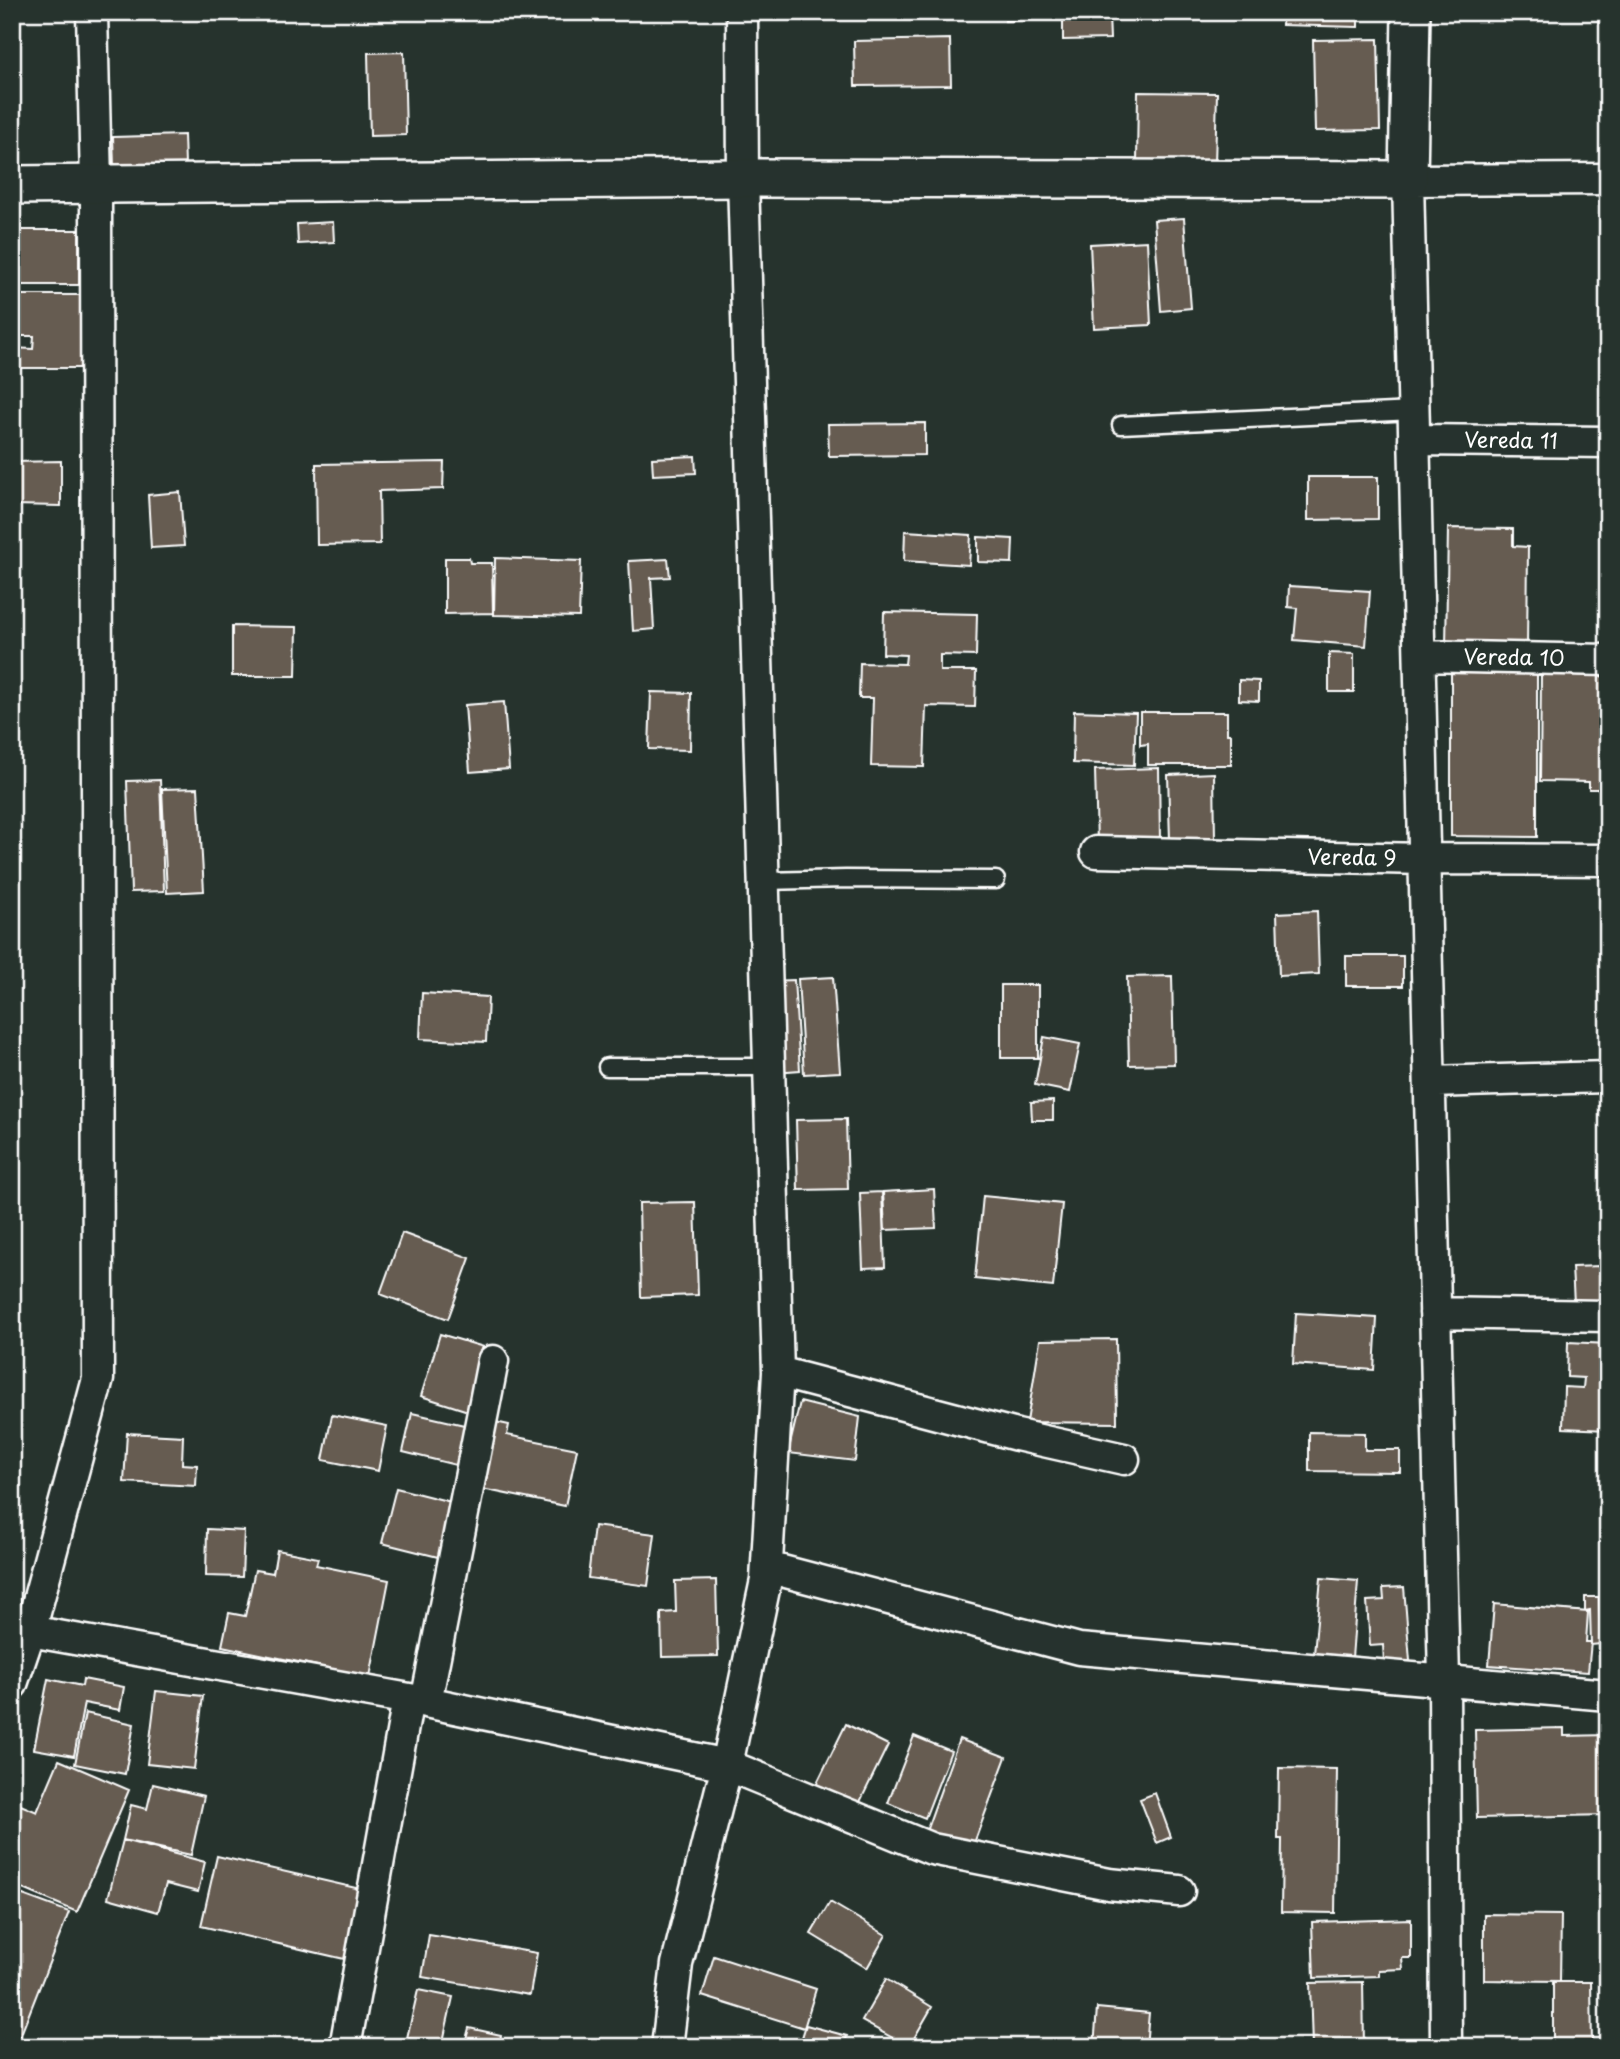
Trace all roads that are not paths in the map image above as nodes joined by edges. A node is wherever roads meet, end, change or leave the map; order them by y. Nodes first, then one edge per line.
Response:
1 (92, 12) edge
2 (742, 12) edge
3 (1411, 12) edge
4 (743, 178) junction
5 (1608, 179) edge
6 (1408, 180) junction
7 (96, 183) junction
8 (12, 184) edge
9 (1121, 425) dead end
10 (1414, 426) junction
11 (1608, 442) edge
12 (1420, 656) junction
13 (1608, 660) edge
14 (1096, 852) dead end
15 (1424, 859) junction
16 (1608, 860) edge
17 (996, 880) dead end
18 (765, 881) junction
19 (607, 1067) dead end
20 (771, 1067) junction
21 (1608, 1077) edge
22 (1430, 1082) junction
23 (1435, 1313) junction
24 (1608, 1316) edge
25 (493, 1361) dead end
26 (778, 1372) junction
27 (1124, 1459) dead end
28 (767, 1567) junction
29 (30, 1631) junction
30 (1444, 1679) junction
31 (12, 1685) edge
32 (1608, 1695) edge
33 (417, 1701) junction
34 (727, 1765) junction
35 (1179, 1891) dead end
36 (345, 2047) edge
37 (667, 2047) edge
38 (1446, 2047) edge

1 - 7 street
2 - 4 street
3 - 6 street
4 - 6 street
4 - 7 street
4 - 18 street
5 - 6 street
6 - 10 street
7 - 8 street
7 - 29 street
9 - 10 lane
10 - 11 street, Vereda 11
10 - 12 street
12 - 13 street, Vereda 10
12 - 15 street
14 - 15 street, Vereda 9
15 - 16 street, Vereda 9
15 - 22 street
17 - 18 lane
18 - 20 street
19 - 20 lane
20 - 26 street
21 - 22 street
22 - 23 street
23 - 24 street
23 - 30 street
25 - 33 street
26 - 27 street
26 - 28 street
28 - 30 street
28 - 34 street
29 - 31 street
29 - 33 street
30 - 32 street
30 - 38 street
33 - 34 street
33 - 36 street
34 - 35 street
34 - 37 street

